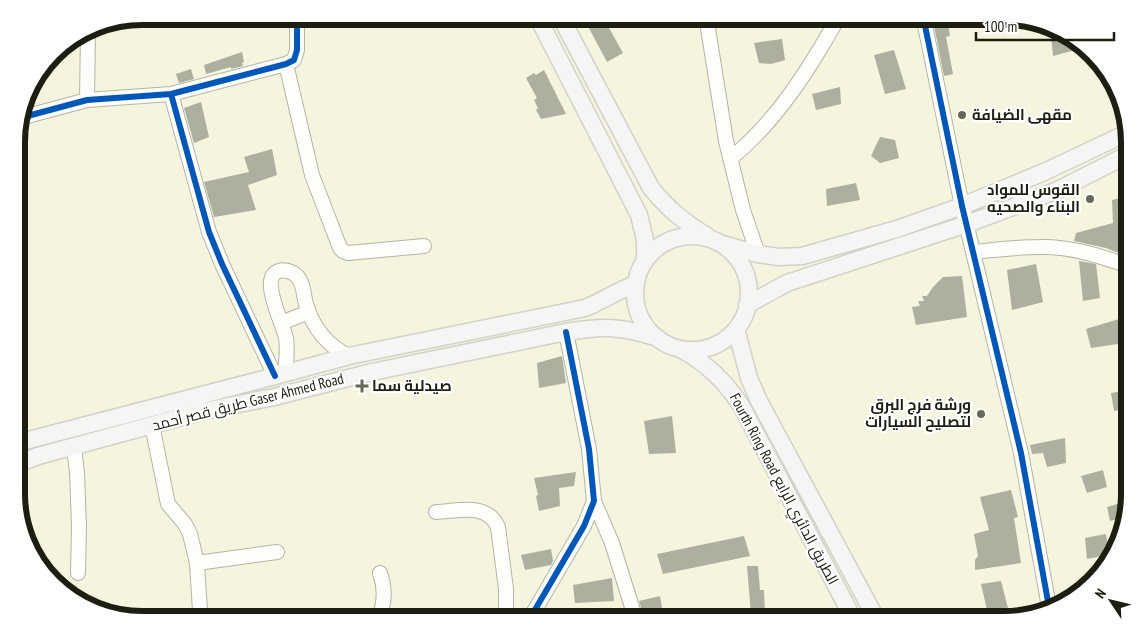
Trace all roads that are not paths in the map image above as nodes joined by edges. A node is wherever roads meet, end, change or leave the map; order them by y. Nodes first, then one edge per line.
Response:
1 (297, 25) edge
2 (542, 25) edge
3 (565, 25) edge
4 (708, 25) edge
5 (834, 25) edge
6 (925, 25) edge
7 (88, 38) edge
8 (286, 64) junction
9 (171, 94) junction
10 (88, 100) junction
11 (28, 116) edge
12 (1121, 136) edge
13 (1121, 158) edge
14 (730, 159) junction
15 (962, 206) junction
16 (967, 224) junction
17 (716, 241) junction
18 (424, 246) dead end
19 (973, 252) junction
20 (758, 254) junction
21 (645, 261) junction
22 (1121, 263) edge
23 (636, 284) junction
24 (747, 305) junction
25 (309, 312) junction
26 (280, 323) junction
27 (736, 329) junction
28 (566, 332) junction
29 (658, 338) junction
30 (680, 348) junction
31 (349, 356) junction
32 (280, 375) junction
33 (152, 425) junction
34 (25, 441) edge
35 (74, 447) junction
36 (25, 461) edge
37 (594, 501) junction
38 (436, 512) dead end
39 (277, 552) dead end
40 (198, 563) junction
41 (78, 573) dead end
42 (380, 573) dead end
43 (1048, 602) edge
44 (200, 611) edge
45 (381, 611) edge
46 (506, 611) edge
47 (534, 611) edge
48 (633, 611) edge
49 (849, 611) edge
50 (872, 611) edge

1 - 8 street
2 - 21 main road
3 - 17 main road
4 - 14 street
5 - 14 street
6 - 15 street
7 - 10 street
8 - 9 street
8 - 18 street
9 - 10 street
9 - 32 street
10 - 11 street
12 - 15 main road
13 - 16 main road
14 - 20 street
15 - 16 street
15 - 20 main road
16 - 19 street
16 - 24 main road
17 - 20 main road
17 - 21 main road
17 - 24 main road
19 - 22 street
19 - 43 street
21 - 23 main road
23 - 29 main road
23 - 31 main road, طريق قصر أحمد Gaser Ahmed Road
24 - 27 main road
25 - 26 street
25 - 26 street
25 - 31 street
26 - 32 street
27 - 30 main road
27 - 50 main road
28 - 29 main road, طريق قصر أحمد Gaser Ahmed Road
28 - 33 main road, طريق قصر أحمد Gaser Ahmed Road
28 - 37 street
29 - 30 main road
30 - 49 main road, Fourth Ring Road الطريق الدائري الرابع
31 - 32 main road, طريق قصر أحمد Gaser Ahmed Road
32 - 34 main road, طريق قصر أحمد Gaser Ahmed Road
33 - 35 main road, طريق قصر أحمد Gaser Ahmed Road
33 - 40 street
35 - 36 main road, طريق قصر أحمد Gaser Ahmed Road
35 - 41 street
37 - 47 street
37 - 48 street
38 - 46 street
39 - 40 street
40 - 44 street
42 - 45 street

